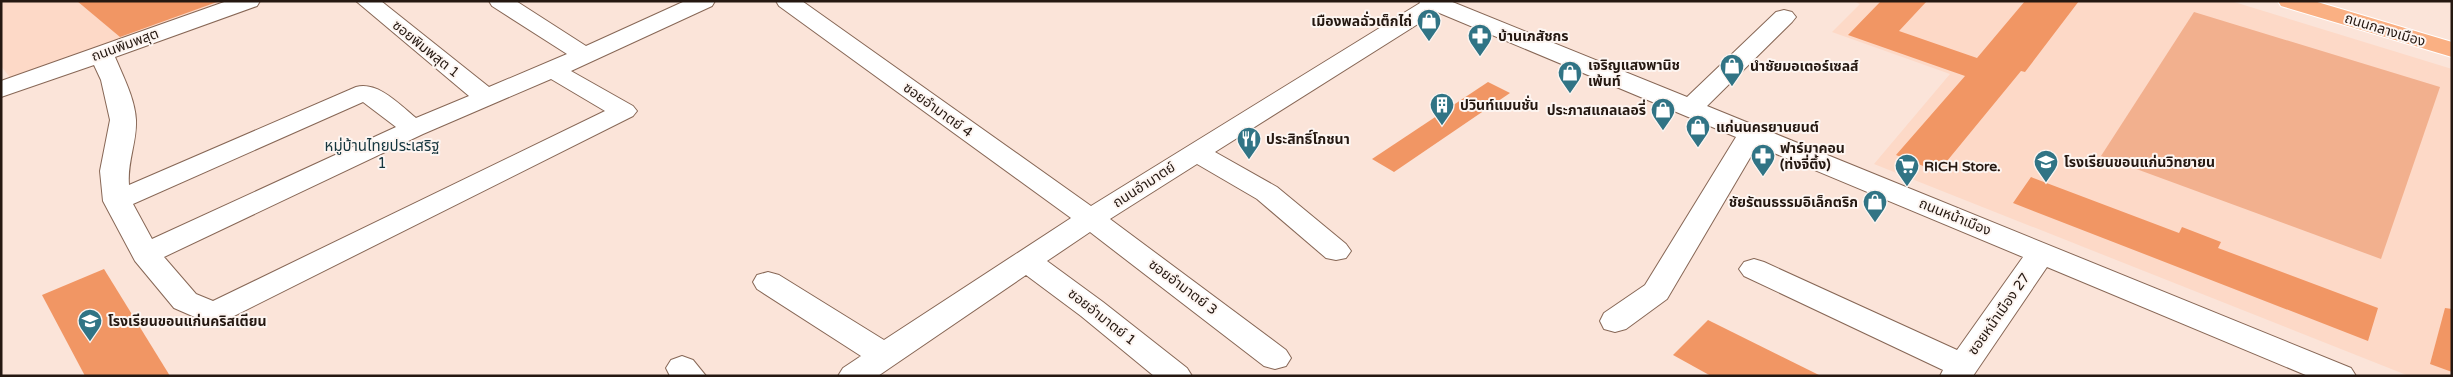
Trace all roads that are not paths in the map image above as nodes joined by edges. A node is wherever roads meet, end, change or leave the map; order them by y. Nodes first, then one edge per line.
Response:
1 (249, 1) edge
2 (367, 1) edge
3 (500, 1) edge
4 (704, 1) edge
5 (787, 1) edge
6 (2289, 1) edge
7 (1435, 2) edge
8 (1784, 17) dead end
9 (2452, 50) edge
10 (101, 54) junction
11 (584, 55) junction
12 (552, 70) junction
13 (1, 90) edge
14 (486, 97) junction
15 (1690, 108) junction
16 (414, 128) junction
17 (1752, 133) junction
18 (1195, 152) junction
19 (117, 201) junction
20 (1090, 219) junction
21 (1336, 251) dead end
22 (2041, 252) junction
23 (144, 254) junction
24 (1026, 261) junction
25 (1754, 269) dead end
26 (768, 282) dead end
27 (1615, 321) dead end
28 (884, 355) junction
29 (1275, 358) dead end
30 (1959, 371) edge
31 (854, 376) edge
32 (1176, 376) edge
33 (2340, 376) edge

1 - 10 street, ถนนพิมพสุต
2 - 14 street, ซอยพิมพสุต 1
3 - 11 street
4 - 11 street
5 - 20 street, ซอยอำมาตย์ 4
6 - 9 main road, ถนนกลางเมือง
7 - 15 street, ถนนหน้าเมือง
7 - 18 street, ถนนอำมาตย์
8 - 15 street
10 - 13 street, ถนนพิมพสุต
10 - 19 street
11 - 12 street
12 - 14 street
12 - 23 street
14 - 16 street
15 - 17 street, ถนนหน้าเมือง
16 - 19 street
16 - 23 street
17 - 22 street, ถนนหน้าเมือง
17 - 27 street
18 - 20 street, ถนนอำมาตย์
18 - 21 street
19 - 23 street
20 - 24 street, ถนนอำมาตย์
20 - 29 street, ซอยอำมาตย์ 3
22 - 30 street, ซอยหน้าเมือง 27
22 - 33 street, ถนนหน้าเมือง
24 - 28 street, ถนนอำมาตย์
24 - 32 street, ซอยอำมาตย์ 1
25 - 30 street
26 - 28 street
28 - 31 street, ถนนอำมาตย์

